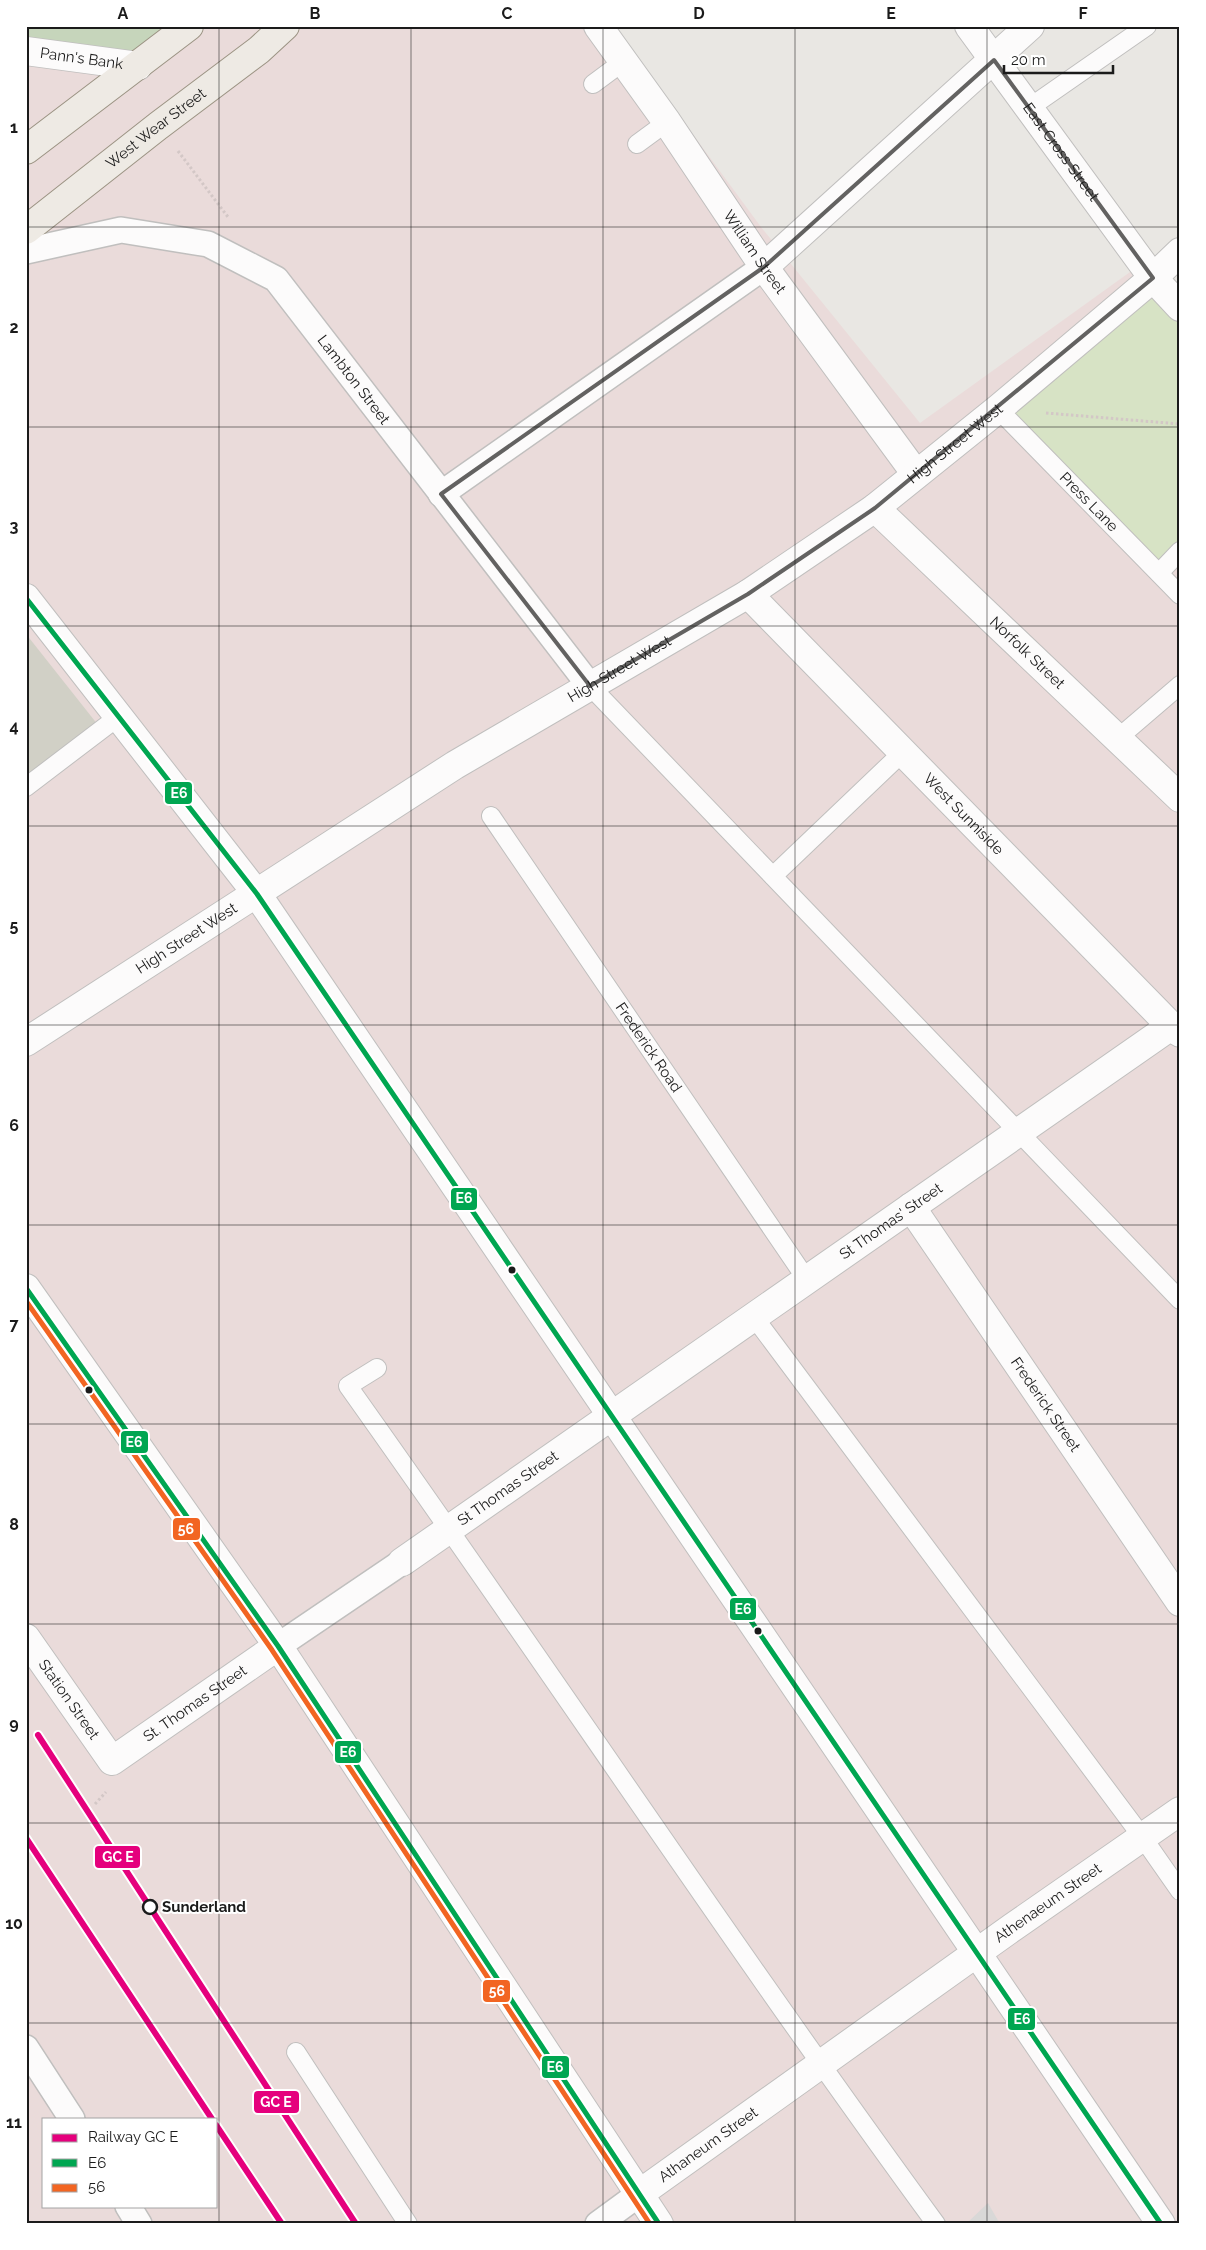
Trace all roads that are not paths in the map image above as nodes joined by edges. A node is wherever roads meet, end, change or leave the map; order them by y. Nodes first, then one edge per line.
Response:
1 (189, 26) edge
2 (285, 26) edge
3 (598, 26) edge
4 (969, 26) edge
5 (1030, 26) edge
6 (1147, 26) edge
7 (26, 51) edge
8 (994, 60) junction
9 (624, 61) junction
10 (138, 66) junction
11 (593, 84) dead end
12 (1029, 108) junction
13 (667, 122) junction
14 (636, 144) dead end
15 (26, 150) edge
16 (26, 230) edge
17 (26, 251) edge
18 (1180, 252) edge
19 (764, 267) junction
20 (1153, 278) junction
21 (1180, 307) edge
22 (998, 409) junction
23 (916, 474) junction
24 (441, 494) junction
25 (875, 508) junction
26 (1180, 552) edge
27 (1159, 573) junction
28 (748, 594) junction
29 (1180, 595) edge
30 (26, 598) edge
31 (1180, 685) edge
32 (590, 686) junction
33 (118, 717) junction
34 (1117, 739) junction
35 (903, 752) junction
36 (26, 787) edge
37 (1180, 798) edge
38 (491, 816) dead end
39 (773, 876) junction
40 (256, 894) junction
41 (1175, 1029) edge
42 (26, 1042) edge
43 (1019, 1132) junction
44 (911, 1207) junction
45 (807, 1280) junction
46 (26, 1288) edge
47 (1180, 1300) edge
48 (754, 1317) junction
49 (377, 1368) dead end
50 (612, 1415) junction
51 (449, 1528) junction
52 (402, 1562) joint
53 (1180, 1602) edge
54 (26, 1638) edge
55 (278, 1646) junction
56 (112, 1761) joint
57 (1180, 1811) edge
58 (1143, 1838) junction
59 (1180, 1891) edge
60 (977, 1953) junction
61 (26, 2048) edge
62 (296, 2052) dead end
63 (820, 2065) junction
64 (71, 2118) edge
65 (639, 2194) junction
66 (129, 2208) edge
67 (139, 2224) edge
68 (408, 2224) edge
69 (598, 2224) edge
70 (659, 2224) edge
71 (936, 2224) edge
72 (1162, 2224) edge

1 - 10 main road
2 - 16 main road, West Wear Street
3 - 9 street, William Street
4 - 8 street, East Cross Street
5 - 8 street
6 - 12 lane
7 - 10 street, Pann's Bank
8 - 12 street, East Cross Street
8 - 19 street
9 - 11 lane
9 - 13 street, William Street
10 - 15 main road
12 - 20 street, East Cross Street
13 - 14 lane
13 - 19 street, William Street
17 - 24 street, Lambton Street
18 - 20 street, High Street West
19 - 23 street, William Street
19 - 24 street
20 - 21 street, East Cross Street
20 - 22 street, High Street West
22 - 23 street, High Street West
22 - 27 lane, Press Lane
23 - 25 street, High Street West
24 - 32 street, Lambton Street
25 - 28 street, High Street West
25 - 34 street, Norfolk Street
26 - 27 lane
27 - 29 lane, Press Lane
28 - 32 street, High Street West
28 - 35 street, West Sunniside
30 - 33 street
31 - 34 lane
32 - 39 lane
32 - 40 street, High Street West
33 - 36 lane
33 - 40 street
34 - 37 street, Norfolk Street
35 - 39 lane
35 - 41 street, West Sunniside
38 - 45 lane, Frederick Road
39 - 43 lane
40 - 42 street, High Street West
40 - 50 street
41 - 43 street, St Thomas' Street
43 - 44 street, St Thomas' Street
43 - 47 lane
44 - 45 street, St Thomas' Street
44 - 53 street, Frederick Street
45 - 48 street, St Thomas' Street
46 - 55 street
48 - 50 street, St Thomas' Street
48 - 58 lane
49 - 51 lane
50 - 51 street, St Thomas Street
50 - 60 street
51 - 52 street, St Thomas Street
51 - 63 lane
52 - 55 street
54 - 56 street, Station Street
55 - 56 street, St. Thomas Street
55 - 65 street
57 - 58 street, Athenaeum Street
58 - 59 lane
58 - 60 street, Athenaeum Street
60 - 63 street, Athenaeum Street
60 - 72 street
61 - 64 street
62 - 68 lane
63 - 65 street, Athaneum Street
63 - 71 lane
65 - 69 street, Athaneum Street
65 - 70 street
66 - 67 street

